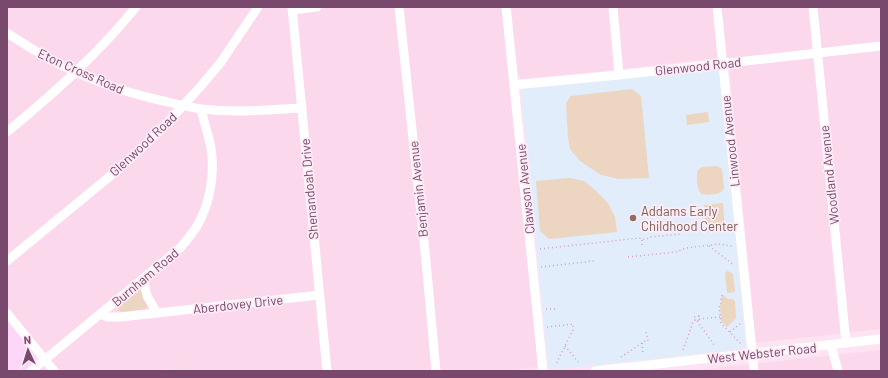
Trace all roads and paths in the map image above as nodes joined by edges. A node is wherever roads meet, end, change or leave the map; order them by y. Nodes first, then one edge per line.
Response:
1 (136, 7) edge
2 (258, 7) edge
3 (318, 7) edge
4 (400, 7) edge
5 (506, 7) edge
6 (613, 7) edge
7 (716, 7) edge
8 (813, 7) edge
9 (292, 8) edge
10 (7, 33) edge
11 (881, 46) edge
12 (817, 53) junction
13 (722, 63) junction
14 (76, 72) junction
15 (619, 74) junction
16 (514, 85) junction
17 (183, 105) junction
18 (302, 108) junction
19 (201, 109) junction
20 (7, 132) edge
21 (680, 234) dead end
22 (642, 240) junction
23 (642, 245) dead end
24 (708, 245) junction
25 (732, 246) dead end
26 (540, 250) dead end
27 (628, 257) dead end
28 (7, 261) edge
29 (594, 261) dead end
30 (734, 265) dead end
31 (541, 267) dead end
32 (143, 279) junction
33 (320, 295) junction
34 (722, 295) dead end
35 (546, 309) dead end
36 (555, 309) dead end
37 (7, 313) edge
38 (157, 313) junction
39 (101, 314) junction
40 (720, 317) junction
41 (697, 320) junction
42 (740, 323) dead end
43 (547, 327) dead end
44 (646, 331) dead end
45 (730, 332) junction
46 (881, 339) edge
47 (642, 343) junction
48 (846, 343) junction
49 (742, 345) dead end
50 (831, 345) junction
51 (565, 346) junction
52 (715, 346) dead end
53 (683, 350) dead end
54 (643, 354) dead end
55 (752, 354) junction
56 (621, 357) dead end
57 (45, 360) junction
58 (578, 362) dead end
59 (556, 364) dead end
60 (644, 368) edge
61 (31, 371) edge
62 (54, 371) edge
63 (327, 371) edge
64 (436, 371) edge
65 (543, 371) edge
66 (595, 371) edge
67 (754, 371) edge
68 (838, 371) edge

1 - 14 street
2 - 17 street, Glenwood Road
3 - 9 street
4 - 64 street, Benjamin Avenue
5 - 16 street, Clawson Avenue
6 - 15 street
7 - 13 street, Linwood Avenue
8 - 12 street, Woodland Avenue
9 - 18 street, Shenandoah Drive
10 - 14 street, Eton Cross Road
11 - 12 street, Glenwood Road
12 - 13 street, Glenwood Road
12 - 48 street, Woodland Avenue
13 - 15 street, Glenwood Road
13 - 55 street, Linwood Avenue
14 - 17 street, Eton Cross Road
14 - 20 street
15 - 16 street, Glenwood Road
16 - 65 street, Clawson Avenue
17 - 19 street, Eton Cross Road
17 - 28 street, Glenwood Road
18 - 19 street, Eton Cross Road
18 - 33 street, Shenandoah Drive
19 - 32 street, Burnham Road
21 - 22 path
22 - 23 path
22 - 26 path
24 - 25 path
24 - 27 path
24 - 30 path
29 - 31 path
32 - 38 street
32 - 39 street, Burnham Road
33 - 38 street, Aberdovey Drive
33 - 63 street, Shenandoah Drive
34 - 40 path
35 - 36 path
37 - 57 street
38 - 39 street, Aberdovey Drive
39 - 57 street, Burnham Road
40 - 41 path
40 - 45 path
41 - 52 path
41 - 53 path
42 - 45 path
43 - 51 path
44 - 47 path
45 - 49 path
46 - 48 street, West Webster Road
47 - 54 path
47 - 56 path
48 - 50 street, West Webster Road
50 - 55 street, West Webster Road
50 - 68 street
51 - 58 path
51 - 59 path
55 - 60 street, West Webster Road
55 - 67 street, Linwood Avenue
57 - 61 street, Burnham Road
57 - 62 street
60 - 66 street, West Webster Road

